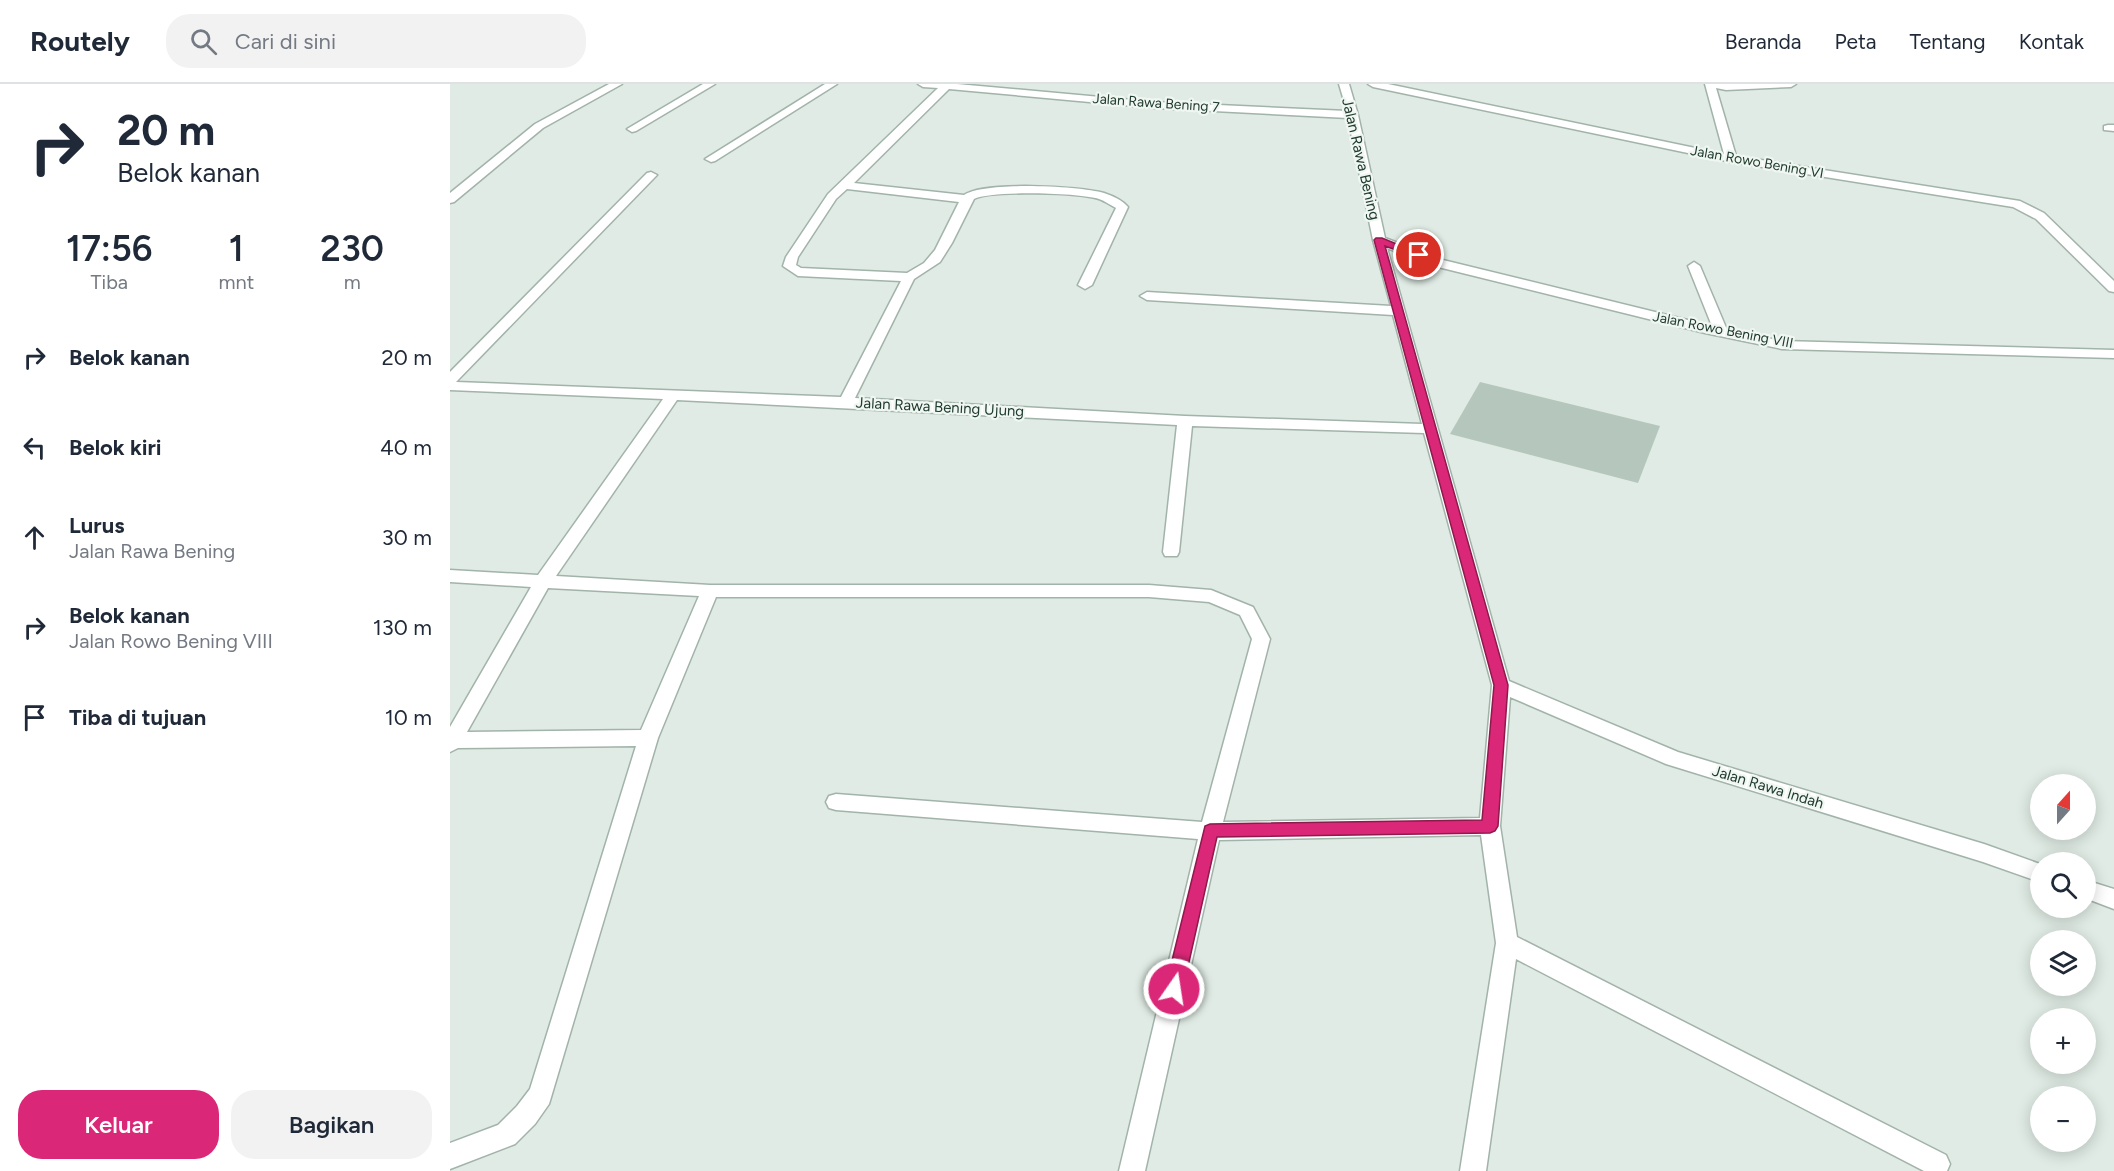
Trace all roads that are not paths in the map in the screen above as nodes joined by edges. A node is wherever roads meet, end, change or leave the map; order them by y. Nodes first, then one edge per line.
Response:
1 (617, 84) edge
2 (710, 84) edge
3 (832, 84) edge
4 (923, 84) edge
5 (1344, 84) edge
6 (1373, 84) edge
7 (1791, 84) edge
8 (1710, 85) edge
9 (947, 86) junction
10 (1353, 115) junction
11 (632, 129) dead end
12 (711, 159) dead end
13 (1731, 159) junction
14 (651, 174) dead end
15 (844, 185) junction
16 (450, 199) edge
17 (967, 199) junction
18 (1379, 240) junction
19 (1694, 266) dead end
20 (909, 277) junction
21 (1085, 285) dead end
22 (2114, 288) edge
23 (1147, 296) dead end
24 (1399, 312) junction
25 (1722, 333) junction
26 (2114, 354) edge
27 (450, 380) edge
28 (450, 386) edge
29 (673, 395) junction
30 (846, 402) junction
31 (1185, 421) junction
32 (1431, 429) junction
33 (1171, 552) dead end
34 (450, 576) edge
35 (542, 583) junction
36 (710, 591) junction
37 (1501, 685) junction
38 (648, 738) junction
39 (451, 742) edge
40 (836, 802) dead end
41 (1490, 826) junction
42 (1210, 831) junction
43 (2030, 869) edge
44 (2096, 893) edge
45 (2114, 899) edge
46 (1507, 943) junction
47 (450, 1156) edge
48 (1936, 1164) dead end
49 (1132, 1171) edge
50 (1473, 1171) edge

1 - 16 street
2 - 11 street
3 - 12 street
4 - 9 street, Jalan Rawa Bening 7
5 - 10 street, Jalan Rawa Bening
6 - 13 street, Jalan Rowo Bening VI
7 - 8 street
8 - 13 street
9 - 10 street, Jalan Rawa Bening 7
9 - 15 street
10 - 18 street, Jalan Rawa Bening
13 - 22 street, Jalan Rowo Bening VI
14 - 27 street
15 - 17 street
15 - 20 street
17 - 20 street
17 - 21 street
18 - 24 street, Jalan Rawa Bening
18 - 25 street, Jalan Rowo Bening VIII
19 - 25 street
20 - 30 street
23 - 24 street
24 - 32 street, Jalan Rawa Bening
25 - 26 street, Jalan Rowo Bening VIII
28 - 29 street, Jalan Rawa Bening Ujung
29 - 30 street, Jalan Rawa Bening Ujung
29 - 35 street
30 - 31 street, Jalan Rawa Bening Ujung
31 - 32 street, Jalan Rawa Bening Ujung
31 - 33 street
32 - 37 street, Jalan Rawa Bening
34 - 35 street
35 - 36 street
35 - 39 street
36 - 38 street
36 - 42 street
37 - 41 street, Jalan Rawa Bening
37 - 43 street, Jalan Rawa Indah
38 - 39 street
38 - 47 street
40 - 42 street
41 - 42 street
41 - 46 street, Jalan Rawa Bening
42 - 49 street
44 - 45 street
46 - 48 street
46 - 50 street, Jalan Rawa Bening

